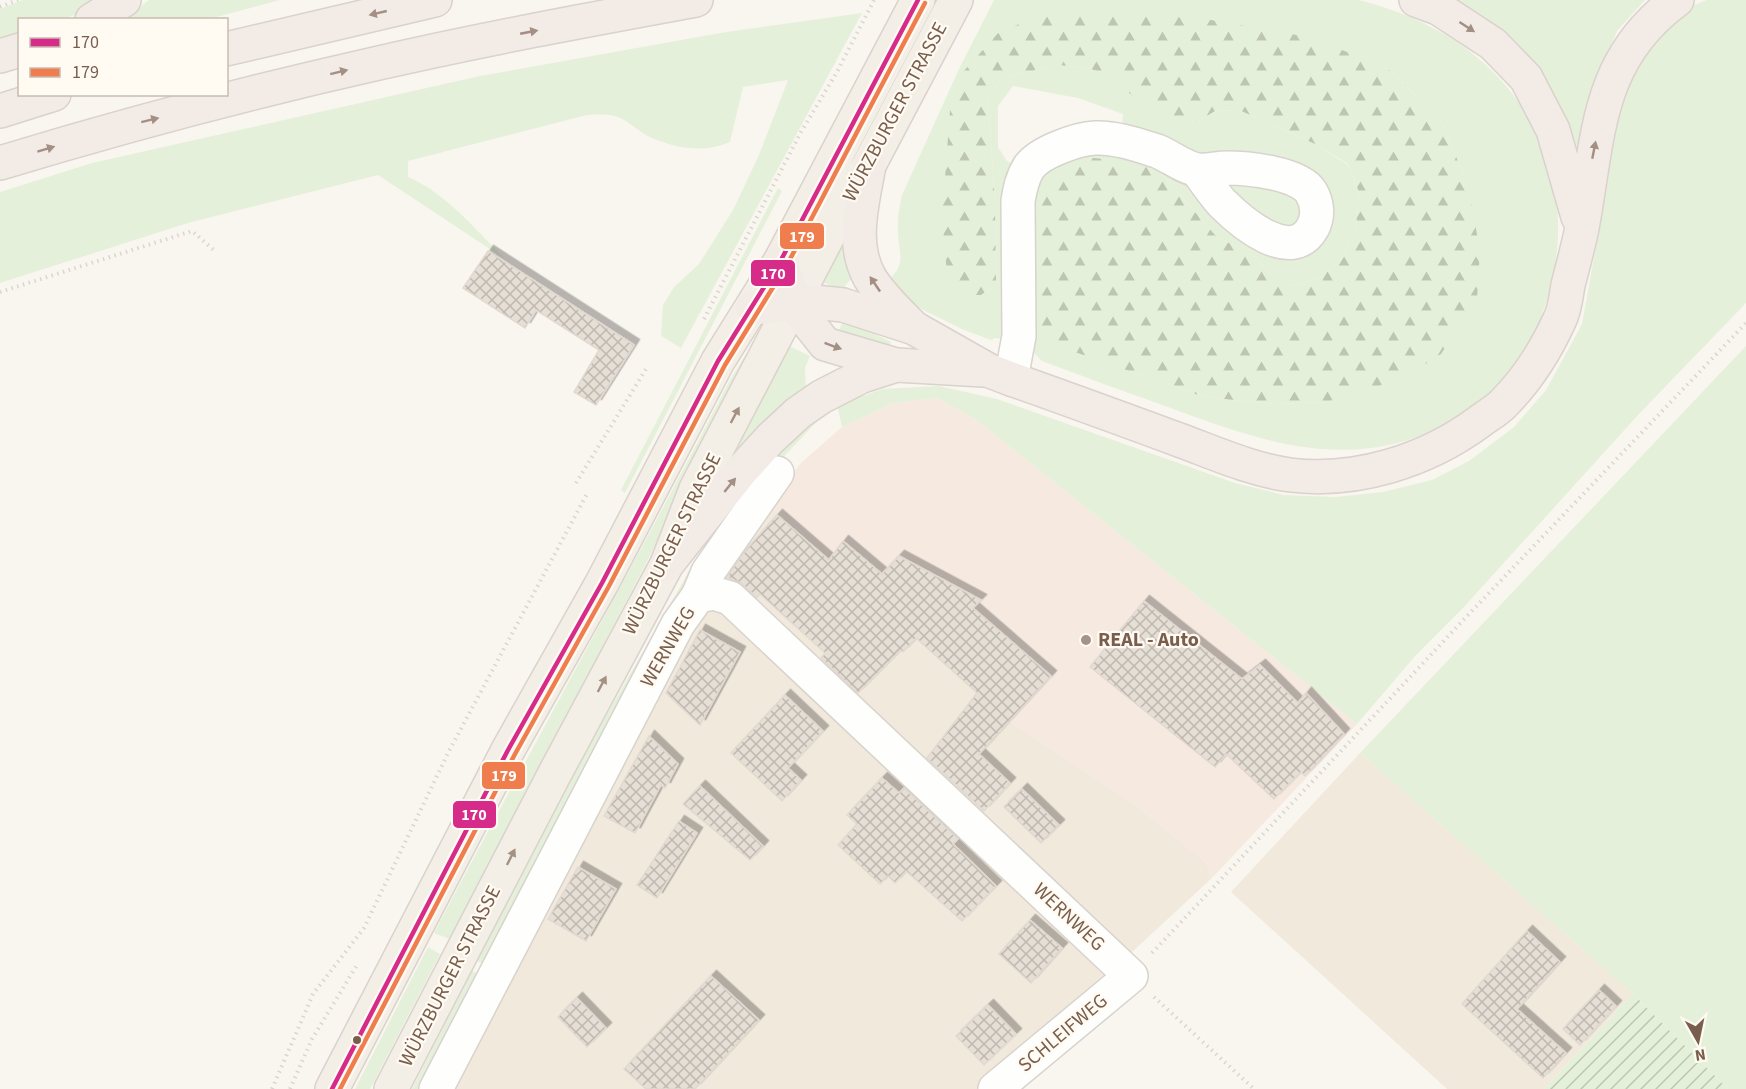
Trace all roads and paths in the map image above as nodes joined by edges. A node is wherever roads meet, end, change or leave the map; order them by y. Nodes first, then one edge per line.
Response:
1 (18, 0) edge
2 (124, 0) edge
3 (435, 0) edge
4 (696, 0) edge
5 (874, 0) edge
6 (918, 0) edge
7 (956, 0) edge
8 (1416, 0) edge
9 (1677, 0) edge
10 (0, 7) edge
11 (95, 18) edge
12 (228, 49) edge
13 (18, 51) edge
14 (0, 56) edge
15 (837, 72) dead end
16 (48, 96) edge
17 (0, 111) edge
18 (0, 163) edge
19 (869, 165) junction
20 (1197, 170) dead end
21 (1582, 229) junction
22 (215, 251) dead end
23 (781, 260) junction
24 (0, 291) edge
25 (794, 304) junction
26 (752, 308) junction
27 (1746, 322) edge
28 (914, 327) junction
29 (896, 364) junction
30 (646, 369) dead end
31 (1001, 375) junction
32 (777, 473) dead end
33 (576, 483) dead end
34 (588, 492) dead end
35 (667, 564) junction
36 (698, 596) junction
37 (1131, 976) junction
38 (316, 1019) dead end
39 (322, 1023) dead end
40 (272, 1089) edge
41 (332, 1089) edge
42 (391, 1089) edge
43 (436, 1089) edge
44 (995, 1089) edge
45 (1254, 1089) edge

1 - 10 path
2 - 11 highway
3 -> 12 highway
18 -> 4 highway
5 - 15 path
6 - 23 main road, WÜRZBURGER STRASSE
7 - 19 main road, WÜRZBURGER STRASSE
8 -> 21 highway
21 -> 9 highway
13 - 14 highway
16 - 17 highway
19 - 25 main road, WÜRZBURGER STRASSE
28 -> 19 highway
20 - 31 street
21 - 31 highway
22 - 24 path
23 - 25 highway
23 - 26 main road, WÜRZBURGER STRASSE
25 - 26 highway
25 - 28 highway
25 -> 29 highway
35 -> 25 main road, WÜRZBURGER STRASSE
26 - 41 main road, WÜRZBURGER STRASSE
27 - 37 path
28 - 31 highway
29 - 31 highway
35 -> 29 highway
30 - 33 path
32 - 36 street
34 - 40 path
42 -> 35 main road, WÜRZBURGER STRASSE
36 - 37 street, WERNWEG
36 - 43 street, WERNWEG
37 - 44 street, SCHLEIFWEG
37 - 45 path
38 - 39 path

